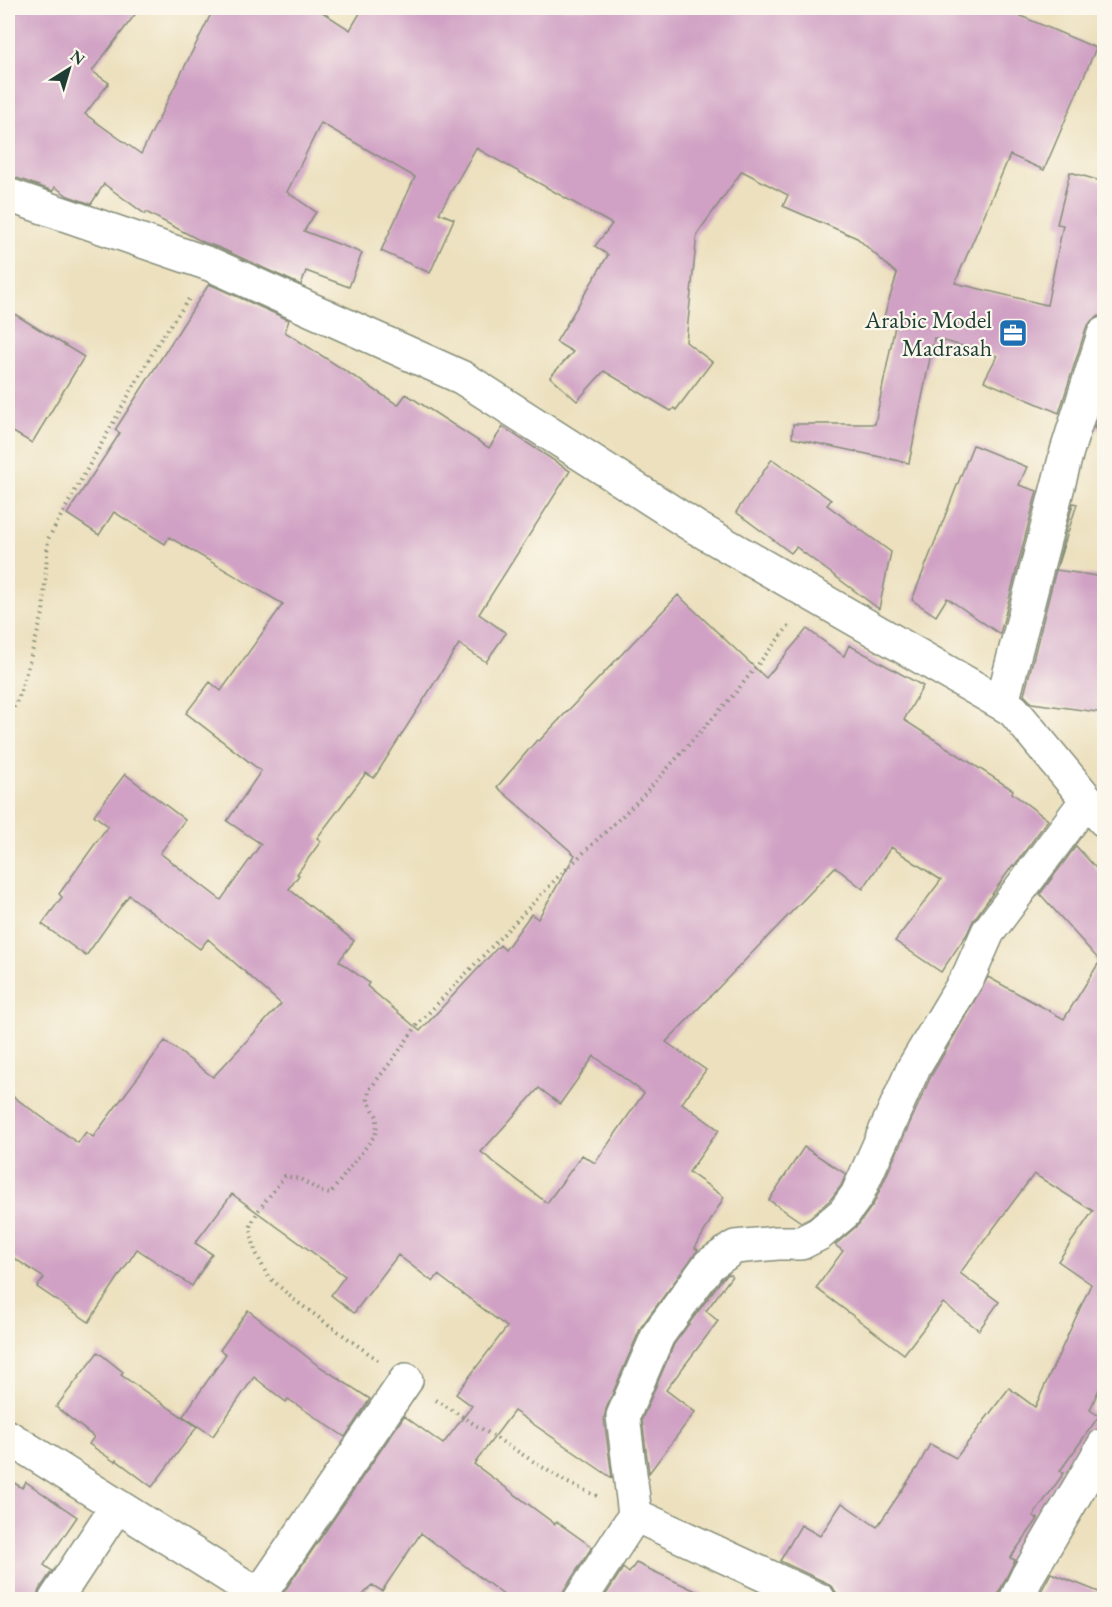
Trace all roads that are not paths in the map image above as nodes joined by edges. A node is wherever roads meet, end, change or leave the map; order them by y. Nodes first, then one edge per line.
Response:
1 (8, 195) edge
2 (1104, 334) edge
3 (1002, 703) junction
4 (1096, 810) edge
5 (406, 1380) road end
6 (8, 1437) edge
7 (1104, 1446) edge
8 (117, 1506) junction
9 (635, 1515) junction
10 (257, 1597) edge
11 (55, 1599) edge
12 (580, 1599) edge
13 (819, 1599) edge
14 (1016, 1599) edge

1 - 3 street
2 - 3 street
3 - 4 street
4 - 9 street
5 - 10 street
6 - 8 street
7 - 14 street
8 - 10 street
8 - 11 street
9 - 12 street
9 - 13 street

